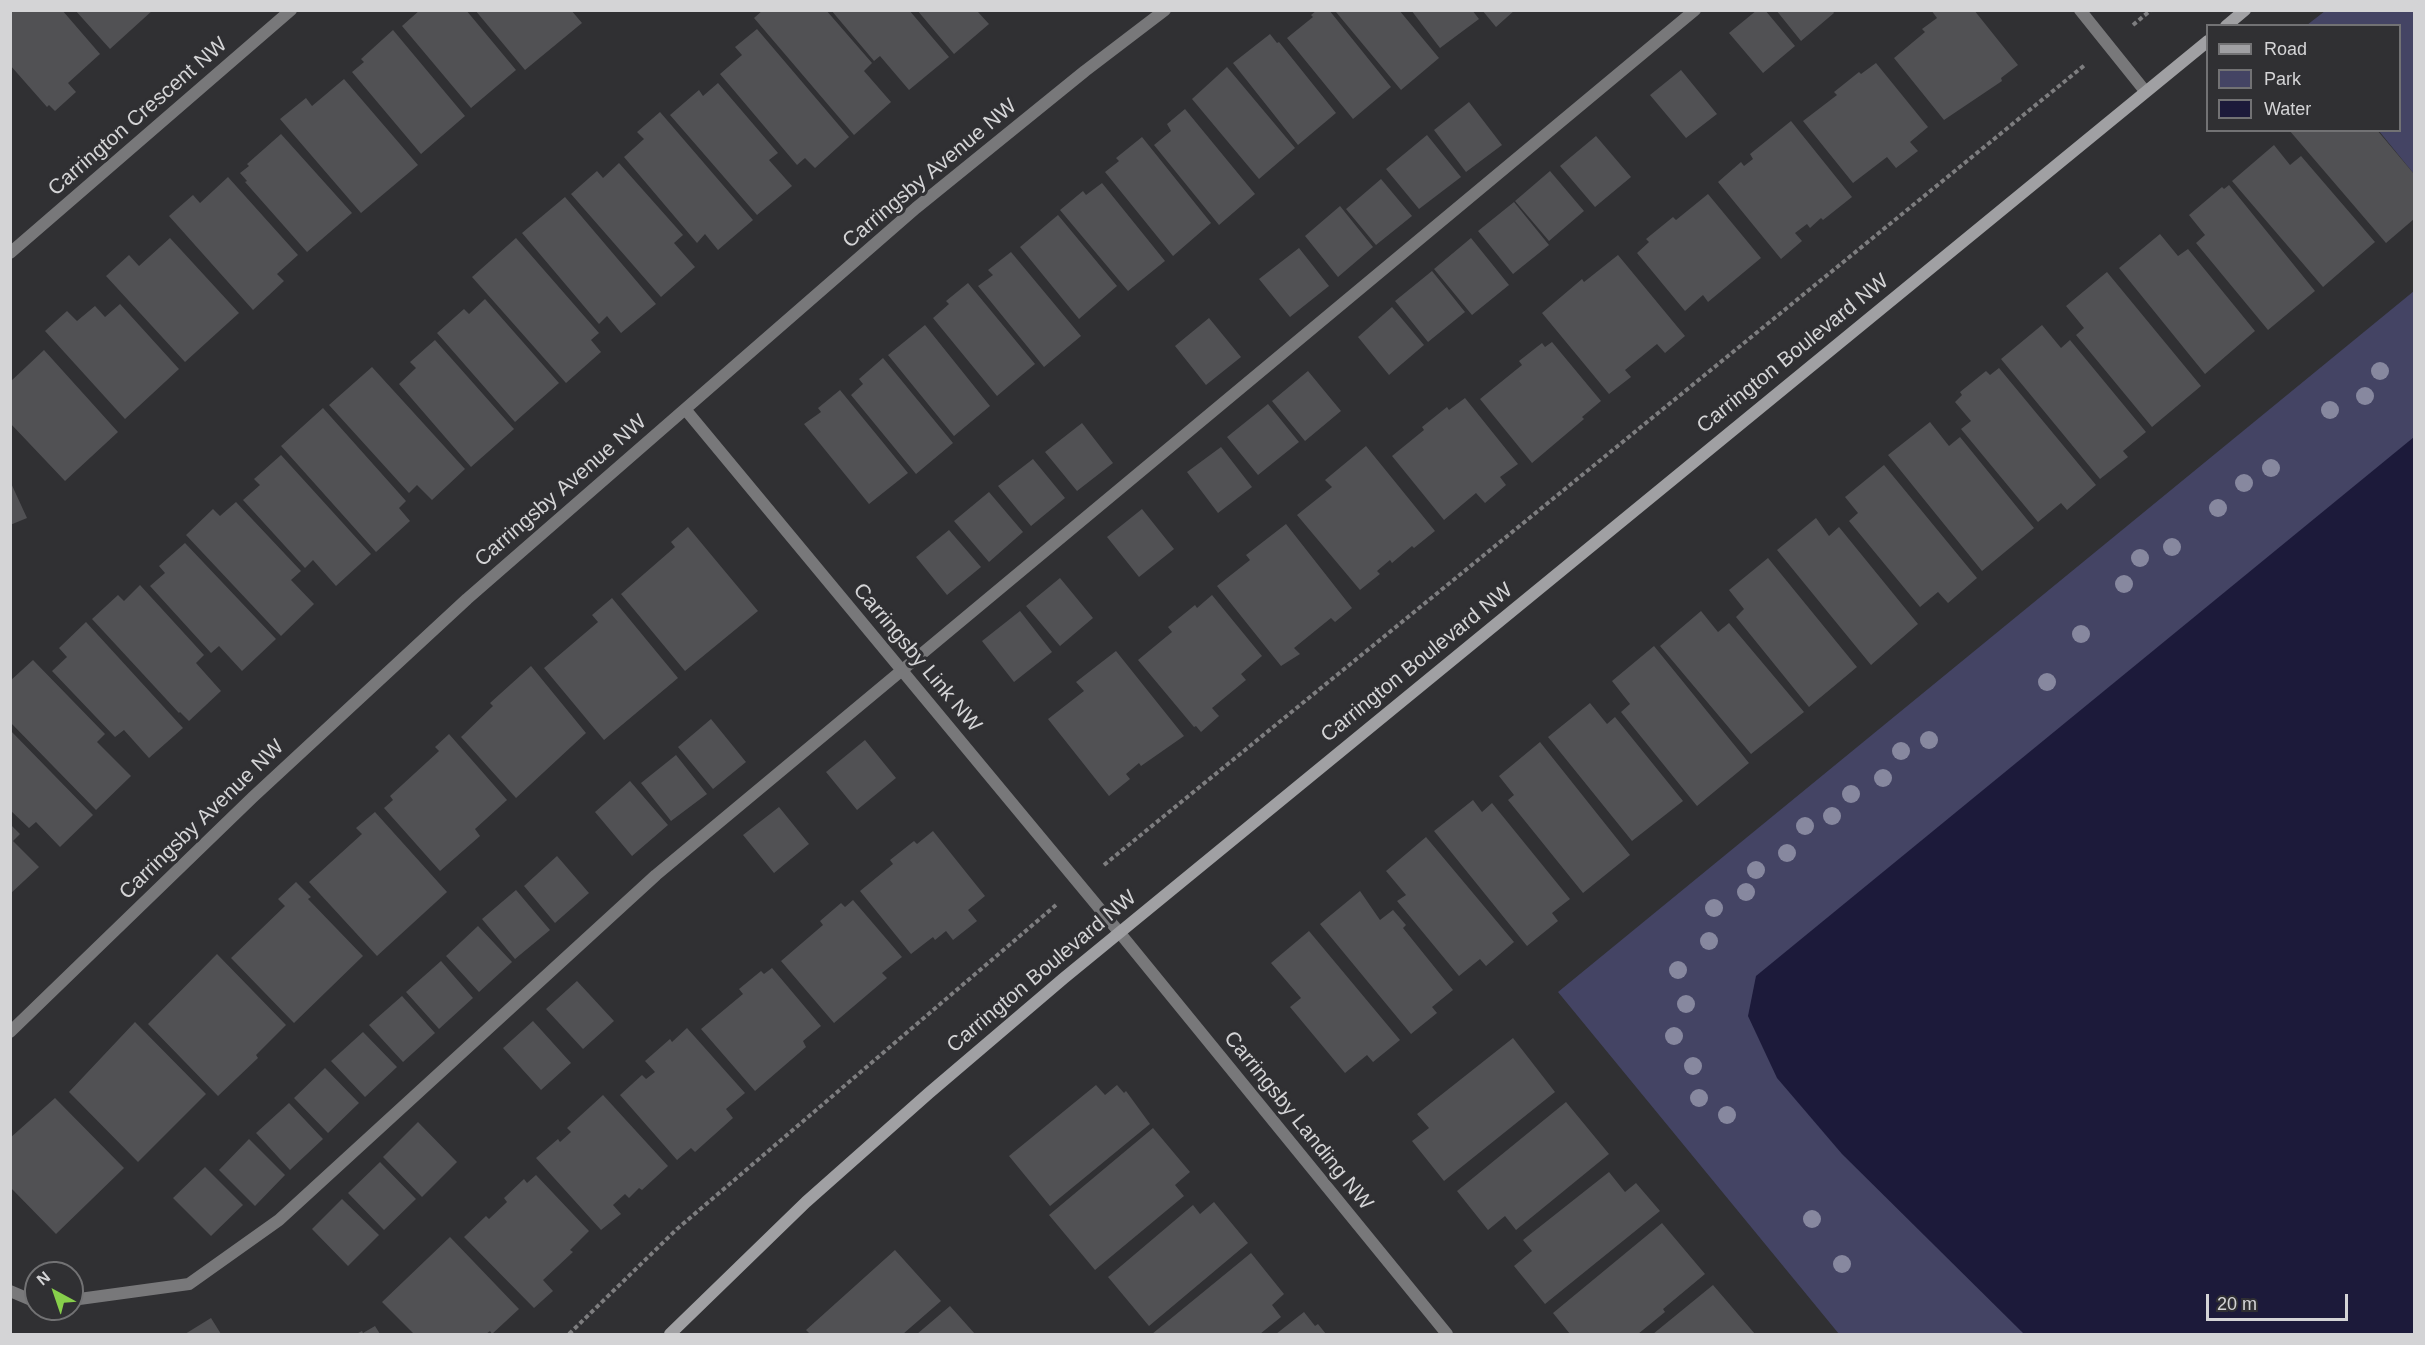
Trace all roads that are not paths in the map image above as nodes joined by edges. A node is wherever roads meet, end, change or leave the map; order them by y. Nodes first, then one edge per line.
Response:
1 (291, 10) edge
2 (1165, 10) edge
3 (1695, 10) edge
4 (2080, 10) edge
5 (2245, 10) edge
6 (2228, 24) edge
7 (2206, 43) edge
8 (2145, 91) junction
9 (10, 253) edge
10 (685, 409) junction
11 (902, 670) junction
12 (1119, 932) junction
13 (10, 1032) edge
14 (10, 1291) edge
15 (24, 1297) edge
16 (84, 1298) edge
17 (670, 1335) edge
18 (1447, 1335) edge

1 - 9 street, Carrington Crescent NW
2 - 10 street, Carringsby Avenue NW
3 - 11 street
4 - 8 street
5 - 6 street
7 - 8 street, Carrington Boulevard NW
8 - 12 street, Carrington Boulevard NW
10 - 11 street, Carringsby Link NW
10 - 13 street, Carringsby Avenue NW
11 - 12 street, Carringsby Link NW
11 - 16 street
12 - 17 street, Carrington Boulevard NW
12 - 18 street, Carringsby Landing NW
14 - 15 street

